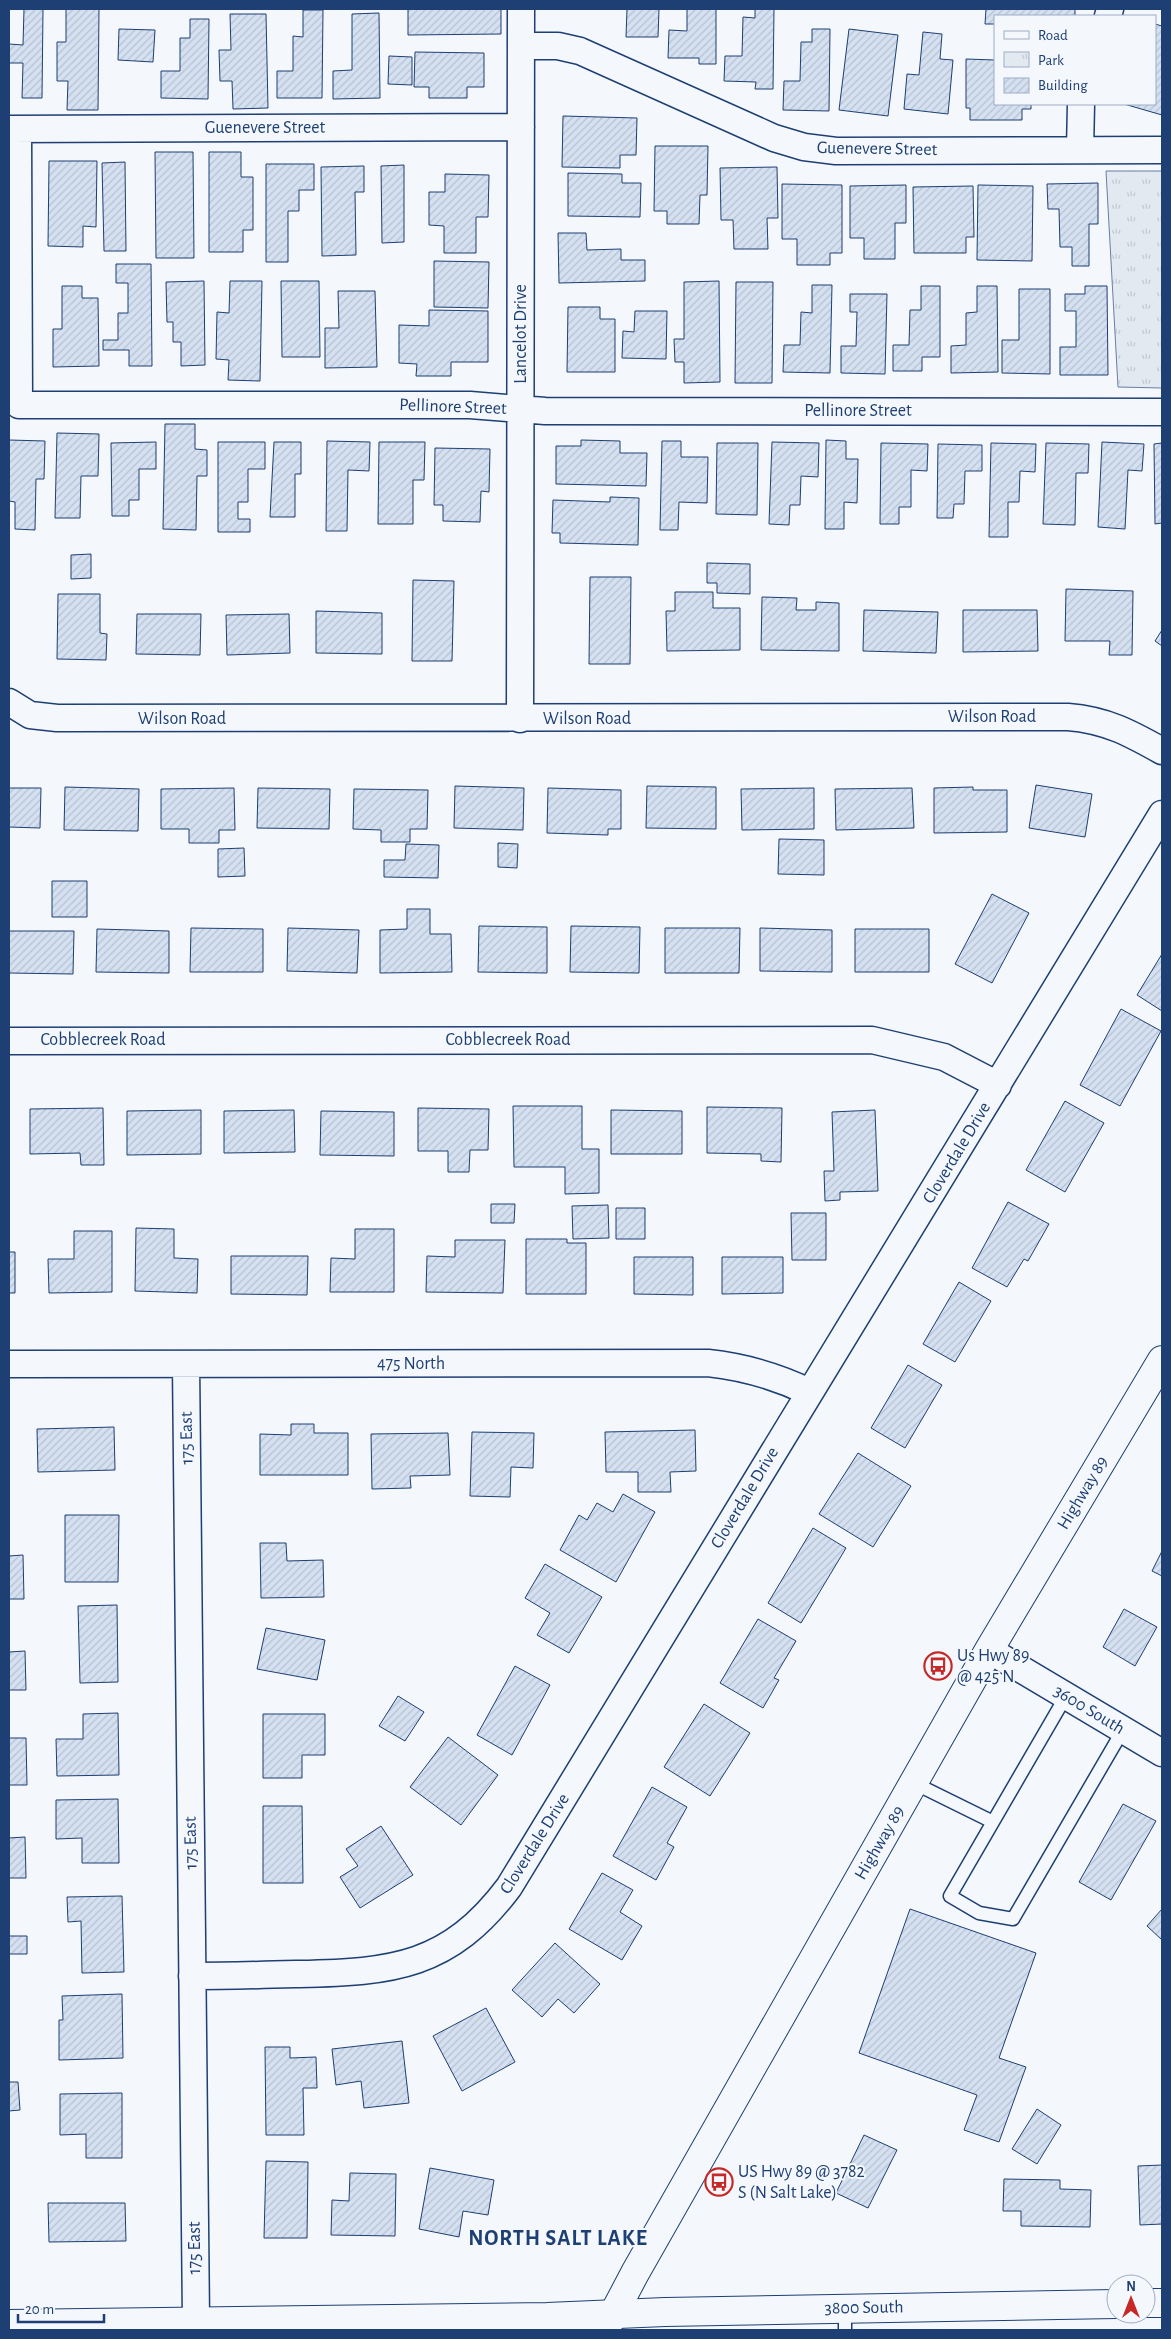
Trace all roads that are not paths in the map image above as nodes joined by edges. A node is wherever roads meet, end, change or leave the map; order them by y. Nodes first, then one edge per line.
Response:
1 (521, 9) edge
2 (523, 46) junction
3 (1081, 105) edge
4 (521, 127) junction
5 (14, 129) edge
6 (1080, 150) junction
7 (1162, 150) edge
8 (521, 409) junction
9 (1162, 412) edge
10 (9, 702) edge
11 (520, 719) junction
12 (1162, 752) edge
13 (1162, 814) edge
14 (9, 1041) edge
15 (998, 1085) junction
16 (1162, 1360) edge
17 (9, 1364) edge
18 (186, 1364) junction
19 (809, 1392) junction
20 (989, 1650) junction
21 (1066, 1696) junction
22 (1123, 1730) junction
23 (1162, 1753) edge
24 (914, 1783) junction
25 (993, 1822) junction
26 (192, 1976) junction
27 (1106, 2305) edge
28 (845, 2319) edge
29 (196, 2321) junction
30 (608, 2323) edge
31 (9, 2324) edge
32 (264, 2325) edge
33 (132, 2326) edge

1 - 2 street, Lancelot Drive
2 - 4 street, Lancelot Drive
2 - 6 street, Guenevere Street
3 - 6 street
4 - 5 street, Guenevere Street
4 - 8 street, Lancelot Drive
5 - 8 street, Pellinore Street
6 - 7 street, Guenevere Street
8 - 9 street, Pellinore Street
8 - 11 street, Lancelot Drive
10 - 11 street, Wilson Road
11 - 12 street, Wilson Road
13 - 15 street, Cloverdale Drive
14 - 15 street, Cobblecreek Road
15 - 19 street, Cloverdale Drive
16 - 20 street, Highway 89
17 - 18 street, 475 North
18 - 19 street, 475 North
18 - 26 street, 175 East
19 - 26 street, Cloverdale Drive
20 - 21 street, 3600 South
20 - 24 street, Highway 89
21 - 22 street, 3600 South
21 - 25 lane
22 - 23 street, 3600 South
22 - 25 lane
24 - 25 lane
24 - 30 street, Highway 89
26 - 29 street, 175 East
27 - 28 street, 3800 South
28 - 30 street, 3800 South
29 - 32 street, 3800 South
29 - 33 street, 3800 South
30 - 32 street, 3800 South
31 - 33 street, 3800 South

